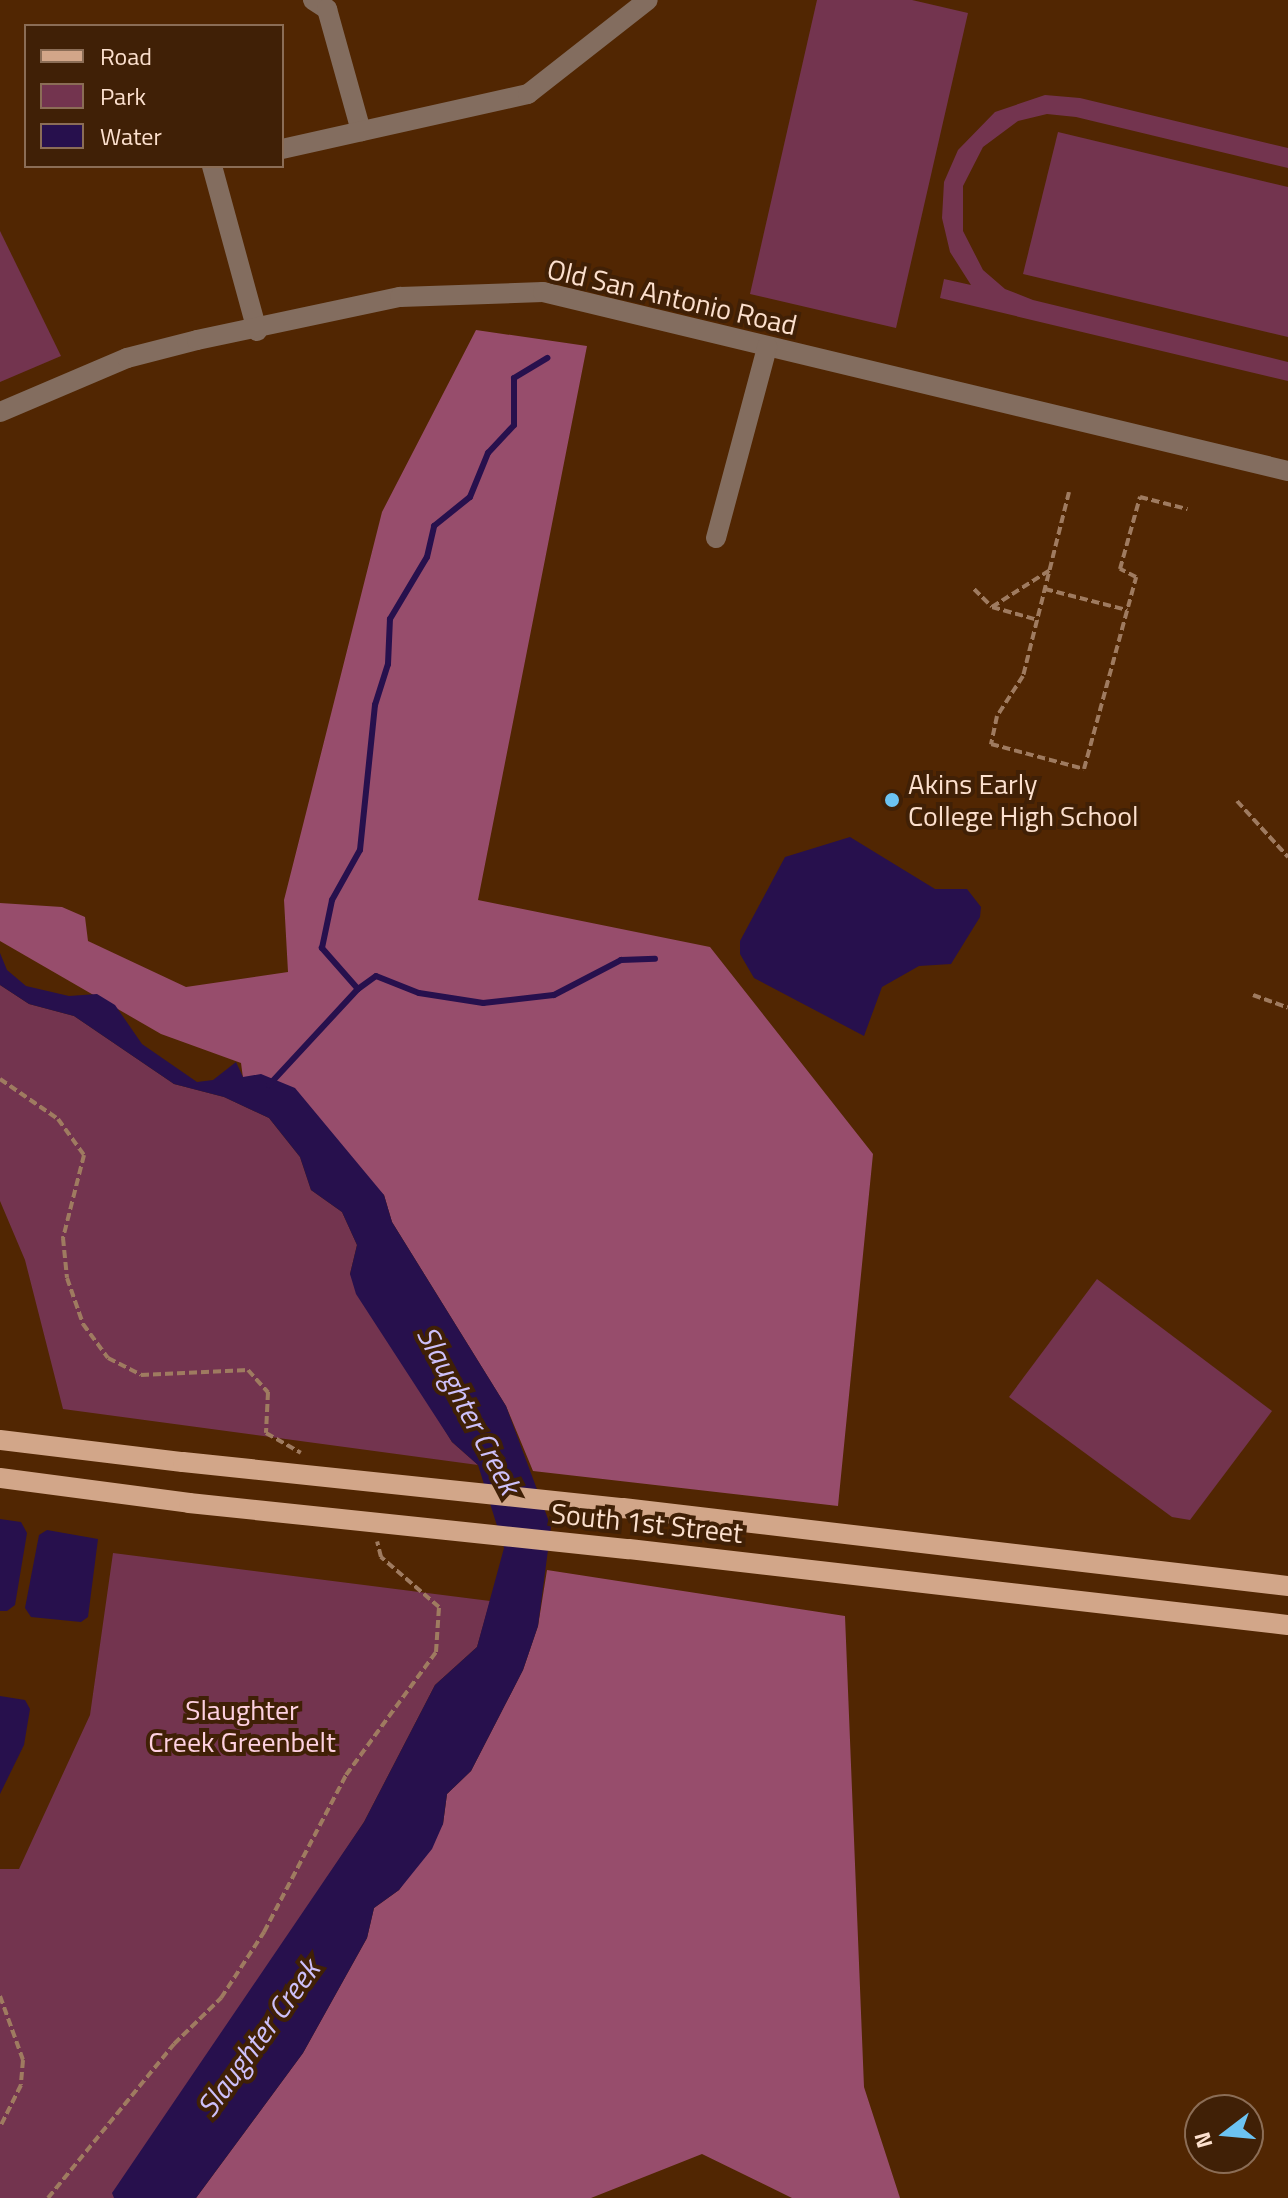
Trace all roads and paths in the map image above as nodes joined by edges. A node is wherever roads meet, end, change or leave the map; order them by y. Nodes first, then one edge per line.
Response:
1 (313, 0) edge
2 (648, 0) edge
3 (361, 131) junction
4 (284, 149) edge
5 (213, 168) edge
6 (257, 331) junction
7 (767, 347) junction
8 (0, 412) edge
9 (1288, 471) edge
10 (1069, 492) dead end
11 (1187, 509) dead end
12 (716, 538) dead end
13 (1050, 570) junction
14 (974, 589) dead end
15 (1045, 589) junction
16 (992, 607) junction
17 (1127, 610) junction
18 (1038, 620) junction
19 (1237, 801) dead end
20 (1288, 857) edge
21 (1253, 995) dead end
22 (1288, 1008) edge
23 (0, 1079) edge
24 (0, 1440) edge
25 (313, 1457) dead end
26 (0, 1478) edge
27 (374, 1531) dead end
28 (1288, 1586) edge
29 (1288, 1625) edge
30 (0, 1996) edge
31 (0, 2127) edge
32 (48, 2198) edge

1 - 3 street
2 - 3 street
3 - 4 street
5 - 6 street
6 - 7 street, Old San Antonio Road
6 - 8 street, Old San Antonio Road
7 - 9 street, Old San Antonio Road
7 - 12 street
10 - 13 path
11 - 17 path
13 - 15 path
13 - 16 path
14 - 16 path
15 - 17 path
15 - 18 path
16 - 18 path
17 - 18 path
19 - 20 path
21 - 22 path
23 - 25 path
24 - 28 main road, South 1st Street, bridge
26 - 29 main road, South 1st Street, bridge
27 - 32 path
30 - 31 path

